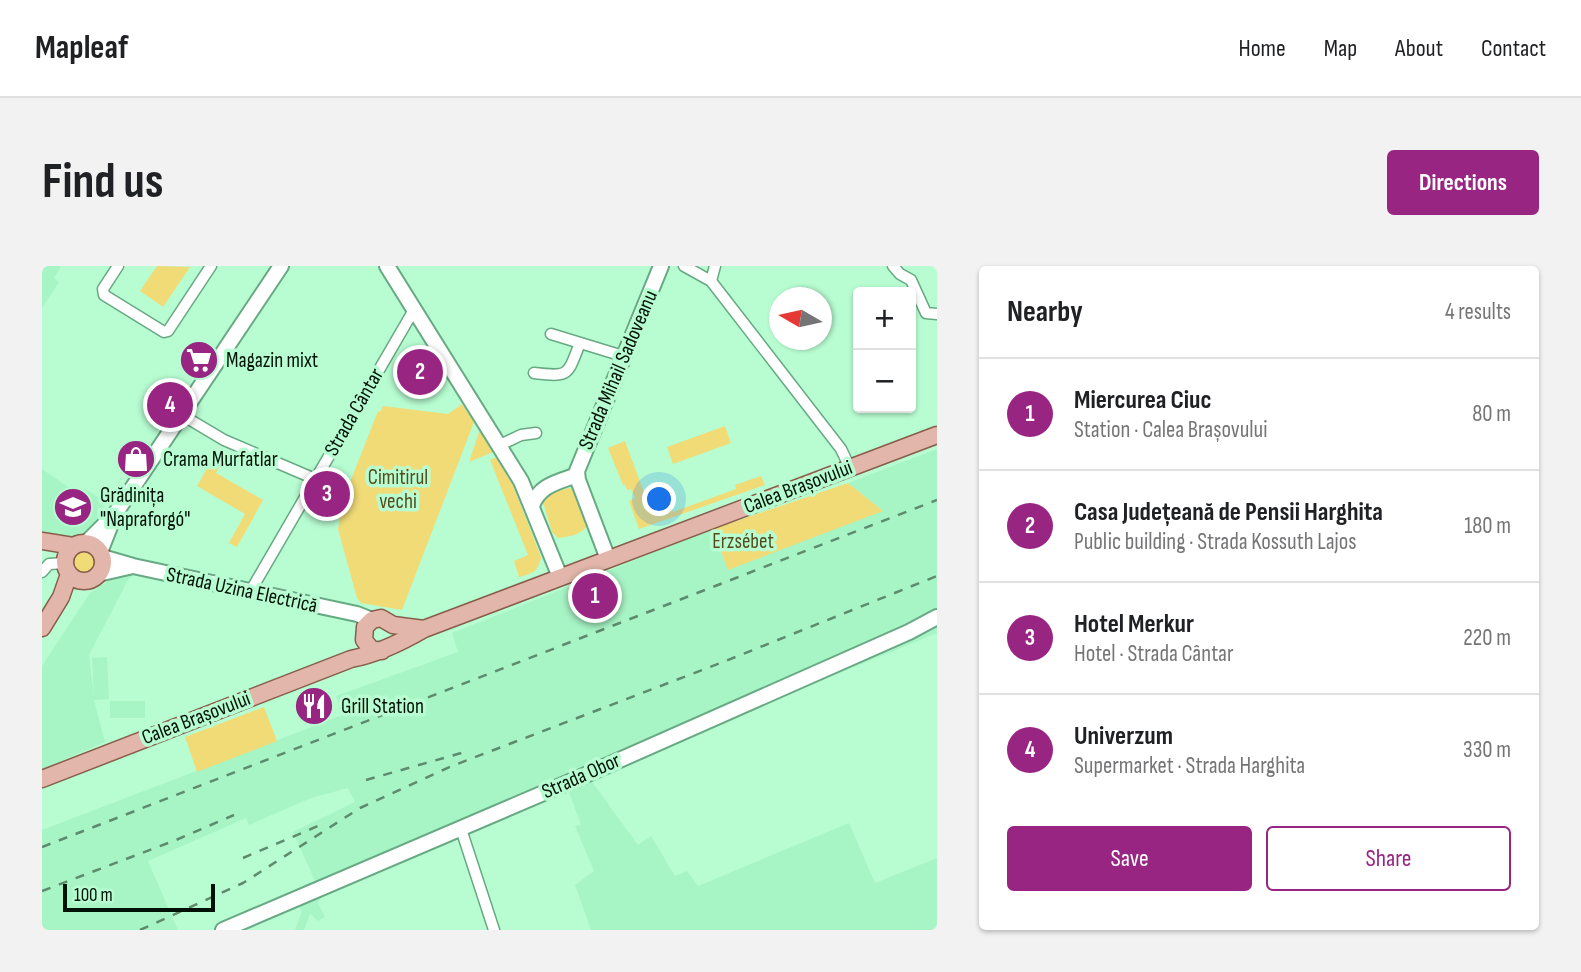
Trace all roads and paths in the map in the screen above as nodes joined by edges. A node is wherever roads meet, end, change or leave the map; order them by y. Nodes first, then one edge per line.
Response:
1 (118, 266) edge
2 (211, 266) edge
3 (281, 266) edge
4 (387, 266) edge
5 (661, 266) edge
6 (684, 266) edge
7 (715, 266) edge
8 (893, 266) edge
9 (711, 281) junction
10 (415, 308) junction
11 (937, 314) edge
12 (551, 334) dead end
13 (580, 343) junction
14 (623, 356) junction
15 (534, 373) dead end
16 (182, 415) junction
17 (536, 433) dead end
18 (937, 435) edge
19 (500, 445) junction
20 (850, 468) junction
21 (577, 475) junction
22 (315, 480) junction
23 (521, 481) junction
24 (548, 485) junction
25 (532, 506) junction
26 (42, 541) edge
27 (42, 547) edge
28 (90, 550) junction
29 (608, 559) junction
30 (133, 566) junction
31 (71, 570) junction
32 (42, 572) edge
33 (98, 574) junction
34 (560, 577) junction
35 (250, 592) junction
36 (937, 617) edge
37 (393, 625) junction
38 (42, 628) edge
39 (424, 629) junction
40 (366, 630) junction
41 (387, 647) junction
42 (351, 659) junction
43 (42, 779) edge
44 (461, 829) junction
45 (223, 930) edge
46 (494, 930) edge

1 - 2 street
3 - 16 street
4 - 10 street
5 - 14 street, Strada Mihail Sadoveanu
6 - 9 street
7 - 9 street
8 - 11 street
9 - 20 street
10 - 19 street
10 - 22 street, Strada Cântar
12 - 13 street
13 - 14 street
13 - 15 street
14 - 21 street, Strada Mihail Sadoveanu
16 - 22 street, Strada Cântar
16 - 28 street
17 - 19 street
18 - 20 main road, Calea Brașovului
19 - 23 street
20 - 29 main road, Calea Brașovului
21 - 24 street
21 - 29 street
22 - 35 street, Strada Cântar
23 - 24 street
23 - 25 street
24 - 25 street
25 - 34 street
26 - 28 main road
27 - 31 main road
28 - 30 street, Strada Uzina Electrică
28 - 31 main road
28 - 33 main road
29 - 34 main road, Calea Brașovului
30 - 33 street, Strada Uzina Electrică
30 - 35 street, Strada Uzina Electrică
31 - 32 street
31 - 33 main road
31 - 38 main road
34 - 39 main road, Calea Brașovului
35 - 40 street, Strada Uzina Electrică
36 - 44 street, Strada Obor
37 - 39 main road, Calea Brașovului
37 - 40 main road, Calea Brașovului
37 - 41 main road
39 - 41 main road, Calea Brașovului
40 - 41 main road
40 - 42 main road
41 - 42 main road, Calea Brașovului
42 - 43 main road, Calea Brașovului
44 - 45 street, Strada Obor
44 - 46 street

